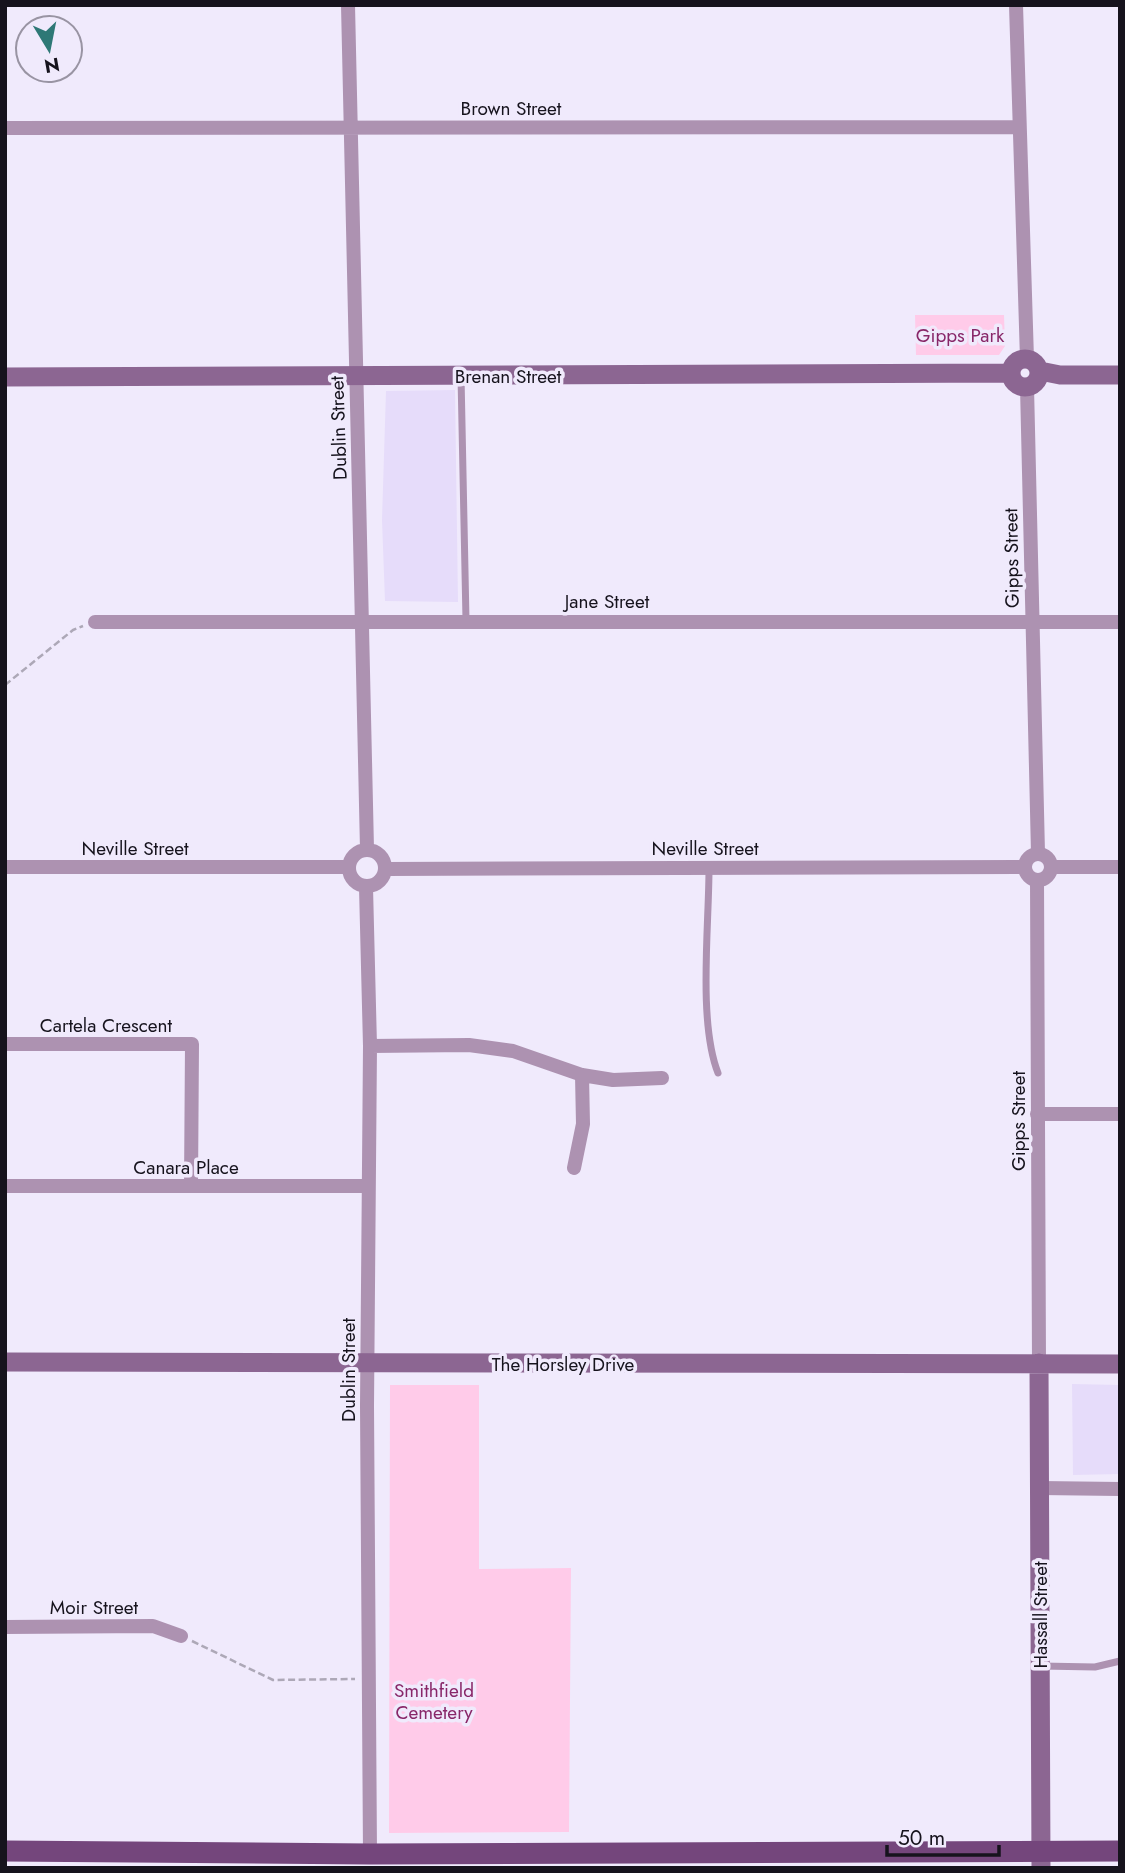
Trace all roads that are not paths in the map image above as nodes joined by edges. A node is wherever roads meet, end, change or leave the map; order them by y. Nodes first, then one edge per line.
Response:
1 (348, 5) edge
2 (1016, 5) edge
3 (1018, 127) junction
4 (5, 128) edge
5 (352, 128) junction
6 (1033, 365) junction
7 (1011, 373) junction
8 (1120, 375) edge
9 (461, 376) junction
10 (5, 377) edge
11 (355, 377) junction
12 (1027, 387) junction
13 (466, 620) junction
14 (95, 622) road end
15 (1032, 622) junction
16 (1120, 622) edge
17 (362, 623) junction
18 (367, 849) junction
19 (1038, 853) junction
20 (5, 867) edge
21 (348, 867) junction
22 (709, 867) junction
23 (1024, 867) junction
24 (1051, 867) junction
25 (1120, 867) edge
26 (386, 869) junction
27 (1037, 880) junction
28 (366, 887) junction
29 (5, 1044) edge
30 (370, 1046) junction
31 (718, 1073) dead end
32 (582, 1075) junction
33 (662, 1078) dead end
34 (1037, 1114) junction
35 (1120, 1114) edge
36 (574, 1168) dead end
37 (5, 1186) edge
38 (191, 1186) junction
39 (367, 1186) junction
40 (5, 1362) edge
41 (1039, 1363) junction
42 (367, 1364) junction
43 (1120, 1364) edge
44 (1040, 1488) junction
45 (1120, 1489) edge
46 (5, 1627) edge
47 (181, 1636) road end
48 (1120, 1661) edge
49 (1040, 1666) junction
50 (5, 1851) edge
51 (1120, 1851) edge
52 (313, 1853) junction
53 (1041, 1859) edge
54 (373, 1861) edge
55 (351, 1868) edge

1 - 5 street, Dublin Street
2 - 3 street
3 - 5 street, Brown Street
3 - 6 street
4 - 5 street, Brown Street
5 - 11 street, Dublin Street
6 - 7 main road
6 - 8 main road
6 - 12 main road
7 - 9 main road, Brenan Street
7 - 12 main road
9 - 11 main road, Brenan Street
9 - 13 lane
10 - 11 main road, Brenan Street
11 - 17 street, Dublin Street
12 - 15 street, Gipps Street
13 - 15 street, Jane Street
13 - 17 street, Jane Street
14 - 17 street, Jane Street
15 - 16 street, Jane Street
15 - 19 street, Gipps Street
17 - 18 street, Dublin Street
18 - 21 street
18 - 26 street
19 - 23 street
19 - 24 street
20 - 21 street, Neville Street
21 - 28 street
22 - 23 street, Neville Street
22 - 26 street, Neville Street
22 - 31 lane
23 - 27 street
24 - 25 street
24 - 27 street
26 - 28 street
27 - 34 street, Gipps Street
28 - 30 street, Dublin Street
29 - 38 street, Cartela Crescent
30 - 32 street
30 - 39 street, Dublin Street
32 - 33 street
32 - 36 street
34 - 35 street
34 - 41 street, Gipps Street
37 - 38 street, Canara Place
38 - 39 street, Canara Place
39 - 42 street, Dublin Street
40 - 42 main road, The Horsley Drive
41 - 42 main road, The Horsley Drive
41 - 43 main road, The Horsley Drive
41 - 44 main road, Hassall Street
42 - 54 street, Dublin Street
44 - 45 street
44 - 49 main road, Hassall Street
46 - 47 street, Moir Street
48 - 49 lane
49 - 53 main road, Hassall Street
50 - 52 main road
51 - 53 main road
52 - 54 main road
52 - 55 main road
53 - 54 main road

